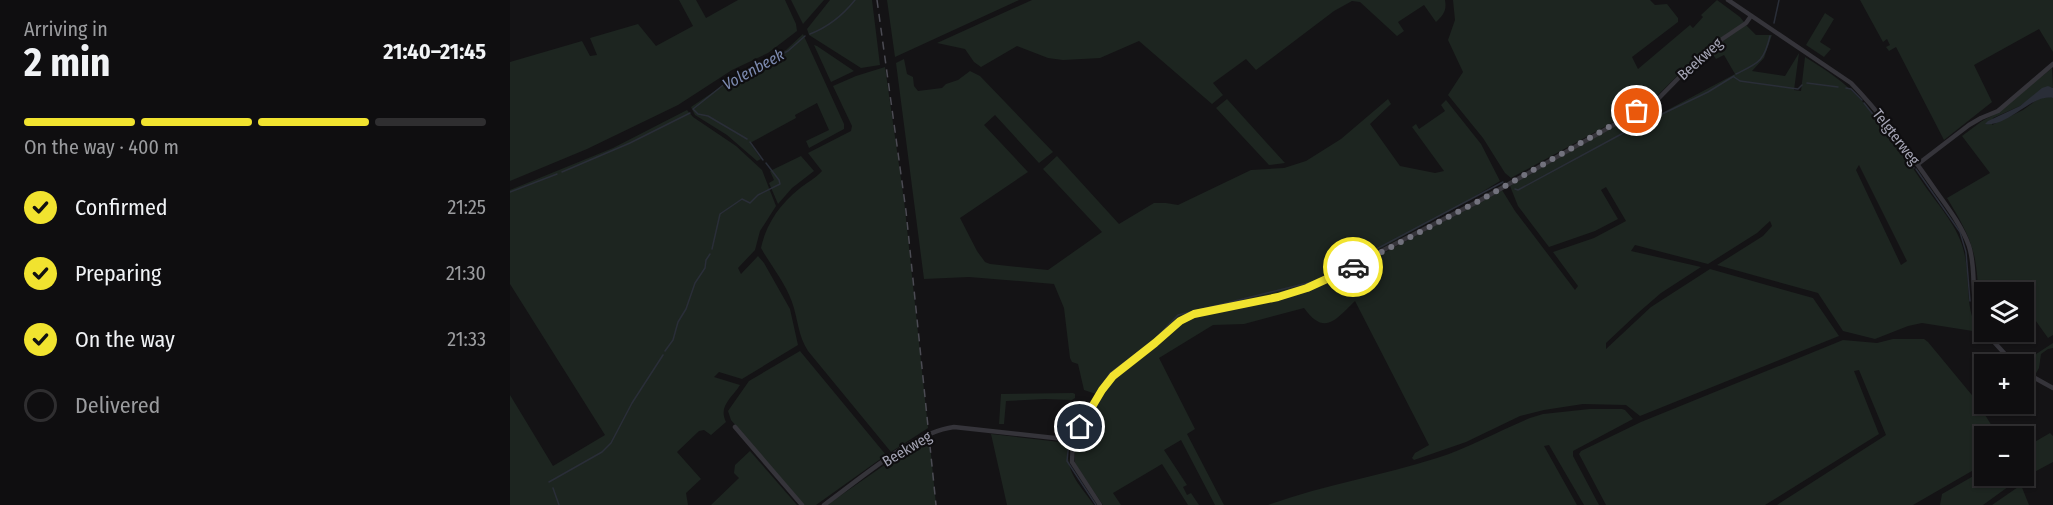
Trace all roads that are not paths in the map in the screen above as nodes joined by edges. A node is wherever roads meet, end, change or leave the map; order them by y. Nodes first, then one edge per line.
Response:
1 (1728, 0) edge
2 (1751, 16) junction
3 (2053, 64) edge
4 (1918, 164) junction
5 (1974, 292) edge
6 (1995, 342) edge
7 (2005, 354) edge
8 (2034, 378) edge
9 (2053, 388) edge
10 (735, 428) dead end
11 (1073, 440) junction
12 (802, 505) edge
13 (824, 505) edge
14 (1100, 505) edge

1 - 2 street, Telgterweg
2 - 4 street, Telgterweg
2 - 11 street, Beekweg
3 - 4 street
4 - 5 street, Telgterweg
6 - 7 street, Telgterweg
8 - 9 street
10 - 12 street
11 - 13 street, Beekweg
11 - 14 street

